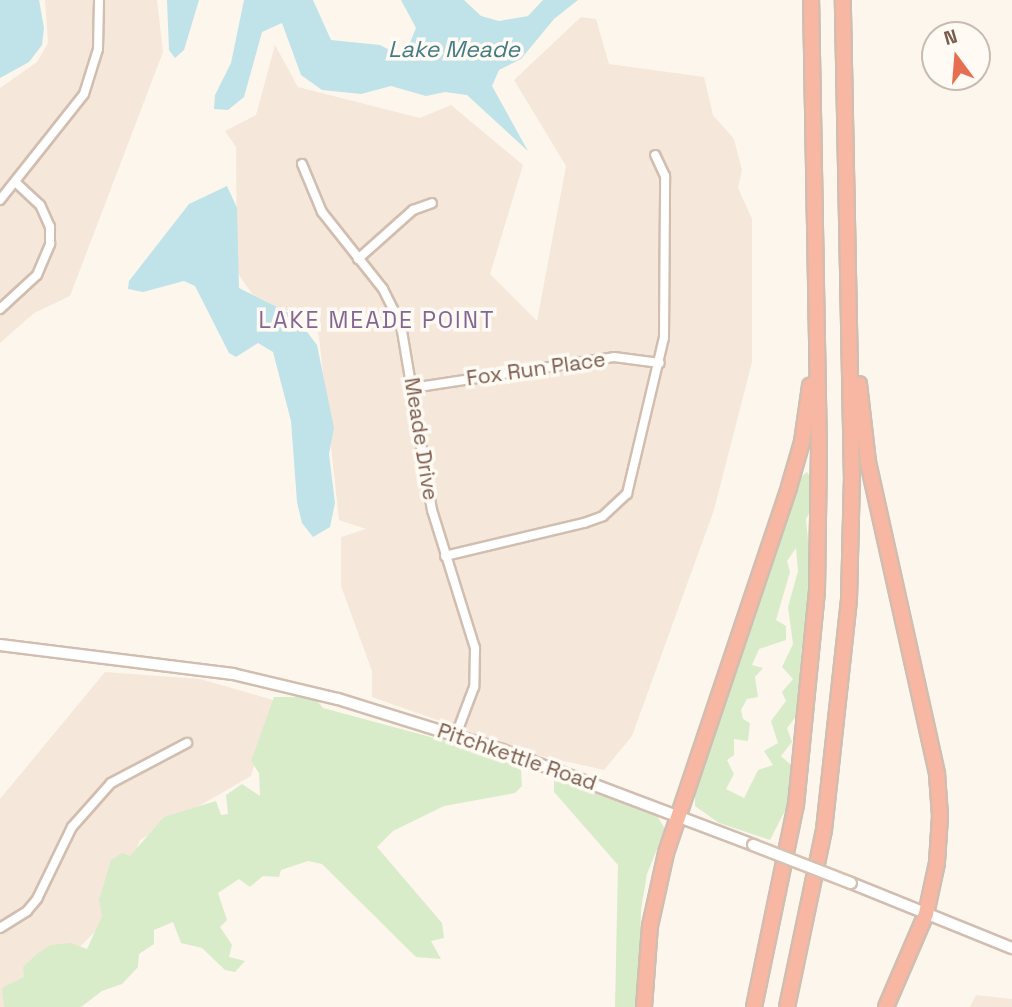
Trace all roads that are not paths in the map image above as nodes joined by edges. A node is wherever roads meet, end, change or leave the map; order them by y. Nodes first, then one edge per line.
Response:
1 (99, 0) edge
2 (811, 0) edge
3 (843, 0) edge
4 (655, 155) dead end
5 (302, 164) dead end
6 (15, 182) junction
7 (0, 200) edge
8 (432, 203) dead end
9 (358, 259) junction
10 (849, 292) junction
11 (817, 299) junction
12 (0, 309) edge
13 (660, 363) junction
14 (412, 388) junction
15 (445, 556) junction
16 (0, 645) edge
17 (456, 735) junction
18 (187, 743) dead end
19 (677, 817) junction
20 (926, 914) junction
21 (0, 928) edge
22 (1012, 948) edge
23 (644, 1007) edge
24 (754, 1007) edge
25 (787, 1007) edge
26 (886, 1007) edge

1 - 6 street
2 - 11 highway
3 - 10 highway
4 - 13 street
5 - 9 street, Meade Drive
6 - 7 street
6 - 12 street
8 - 9 street
9 - 14 street, Meade Drive
10 - 20 highway
10 - 25 highway
11 - 19 highway
11 - 24 highway
13 - 14 street, Fox Run Place
13 - 15 street
14 - 15 street, Meade Drive
15 - 17 street, Meade Drive
16 - 17 main road, Pitchkettle Road
17 - 19 main road, Pitchkettle Road
18 - 21 street
19 - 20 main road, Pitchkettle Road, bridge
19 - 23 highway
20 - 22 main road, Pitchkettle Road
20 - 26 highway

